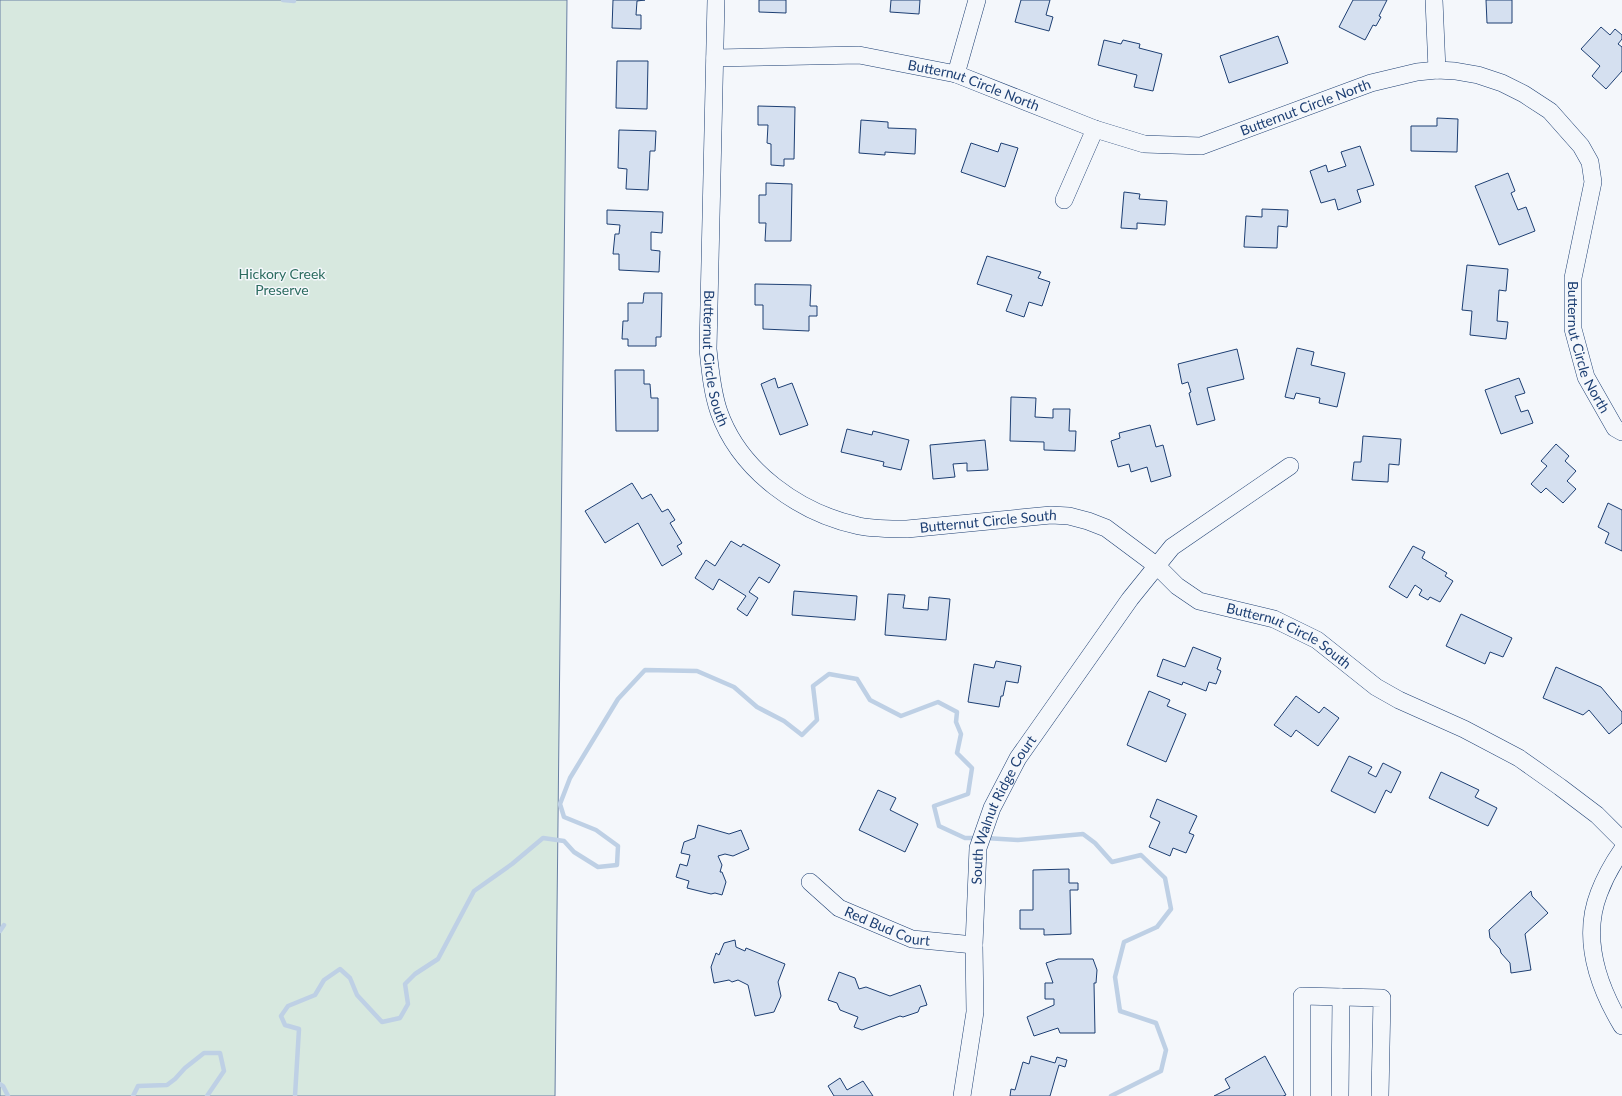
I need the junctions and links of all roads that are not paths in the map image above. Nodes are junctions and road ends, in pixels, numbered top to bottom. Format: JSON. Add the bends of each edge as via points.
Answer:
{"nodes":[{"id":1,"x":716,"y":0,"type":"edge"},
{"id":2,"x":977,"y":0,"type":"edge"},
{"id":3,"x":1434,"y":0,"type":"edge"},
{"id":4,"x":715,"y":58,"type":"junction"},
{"id":5,"x":1437,"y":70,"type":"junction"},
{"id":6,"x":956,"y":74,"type":"junction"},
{"id":7,"x":1095,"y":129,"type":"junction"},
{"id":8,"x":1064,"y":200,"type":"dead end"},
{"id":9,"x":1622,"y":432,"type":"edge"},
{"id":10,"x":1290,"y":466,"type":"dead end"},
{"id":11,"x":1157,"y":566,"type":"junction"},
{"id":12,"x":1622,"y":840,"type":"edge"},
{"id":13,"x":1622,"y":850,"type":"edge"},
{"id":14,"x":810,"y":882,"type":"dead end"},
{"id":15,"x":974,"y":945,"type":"junction"},
{"id":16,"x":1342,"y":997,"type":"junction"},
{"id":17,"x":1622,"y":1026,"type":"edge"},
{"id":18,"x":962,"y":1096,"type":"edge"},
{"id":19,"x":1302,"y":1096,"type":"edge"},
{"id":20,"x":1340,"y":1096,"type":"edge"},
{"id":21,"x":1380,"y":1096,"type":"edge"}],
"edges":[{"from":1,"to":4,"type":"street","name":"Butternut Circle South"},
{"from":2,"to":6,"type":"street"},
{"from":3,"to":5,"type":"street"},
{"from":4,"to":6,"type":"street","name":"Butternut Circle North","via":[[859,55]]},
{"from":4,"to":11,"type":"street","name":"Butternut Circle South","via":[[708,349],[718,411],[727,430],[754,468],[776,488],[806,506],[859,526],[907,529],[1031,516],[1069,516],[1106,528]]},
{"from":5,"to":7,"type":"street","name":"Butternut Circle North","via":[[1403,74],[1371,83],[1201,146],[1144,144]]},
{"from":5,"to":9,"type":"street","name":"Butternut Circle North","via":[[1478,75],[1524,94],[1550,111],[1581,146],[1590,162],[1593,182],[1573,278],[1573,329],[1586,377],[1615,428]]},
{"from":6,"to":7,"type":"street","name":"Butternut Circle North"},
{"from":7,"to":8,"type":"street"},
{"from":10,"to":11,"type":"street","name":"South Walnut Ridge Court","via":[[1172,546]]},
{"from":11,"to":12,"type":"street","name":"Butternut Circle South","via":[[1177,586],[1199,600],[1274,619],[1317,640],[1376,688],[1519,758],[1597,816]]},
{"from":11,"to":15,"type":"street","name":"South Walnut Ridge Court","via":[[1130,599],[1018,758],[992,808],[978,848]]},
{"from":13,"to":17,"type":"street","via":[[1598,894],[1592,923],[1593,955],[1599,980]]},
{"from":14,"to":15,"type":"street","name":"Red Bud Court","via":[[839,908],[912,939]]},
{"from":15,"to":18,"type":"street","name":"South Walnut Ridge Court","via":[[975,1012]]},
{"from":16,"to":19,"type":"street","via":[[1302,996]]},
{"from":16,"to":20,"type":"street"},
{"from":16,"to":21,"type":"street","via":[[1382,998]]}]}
